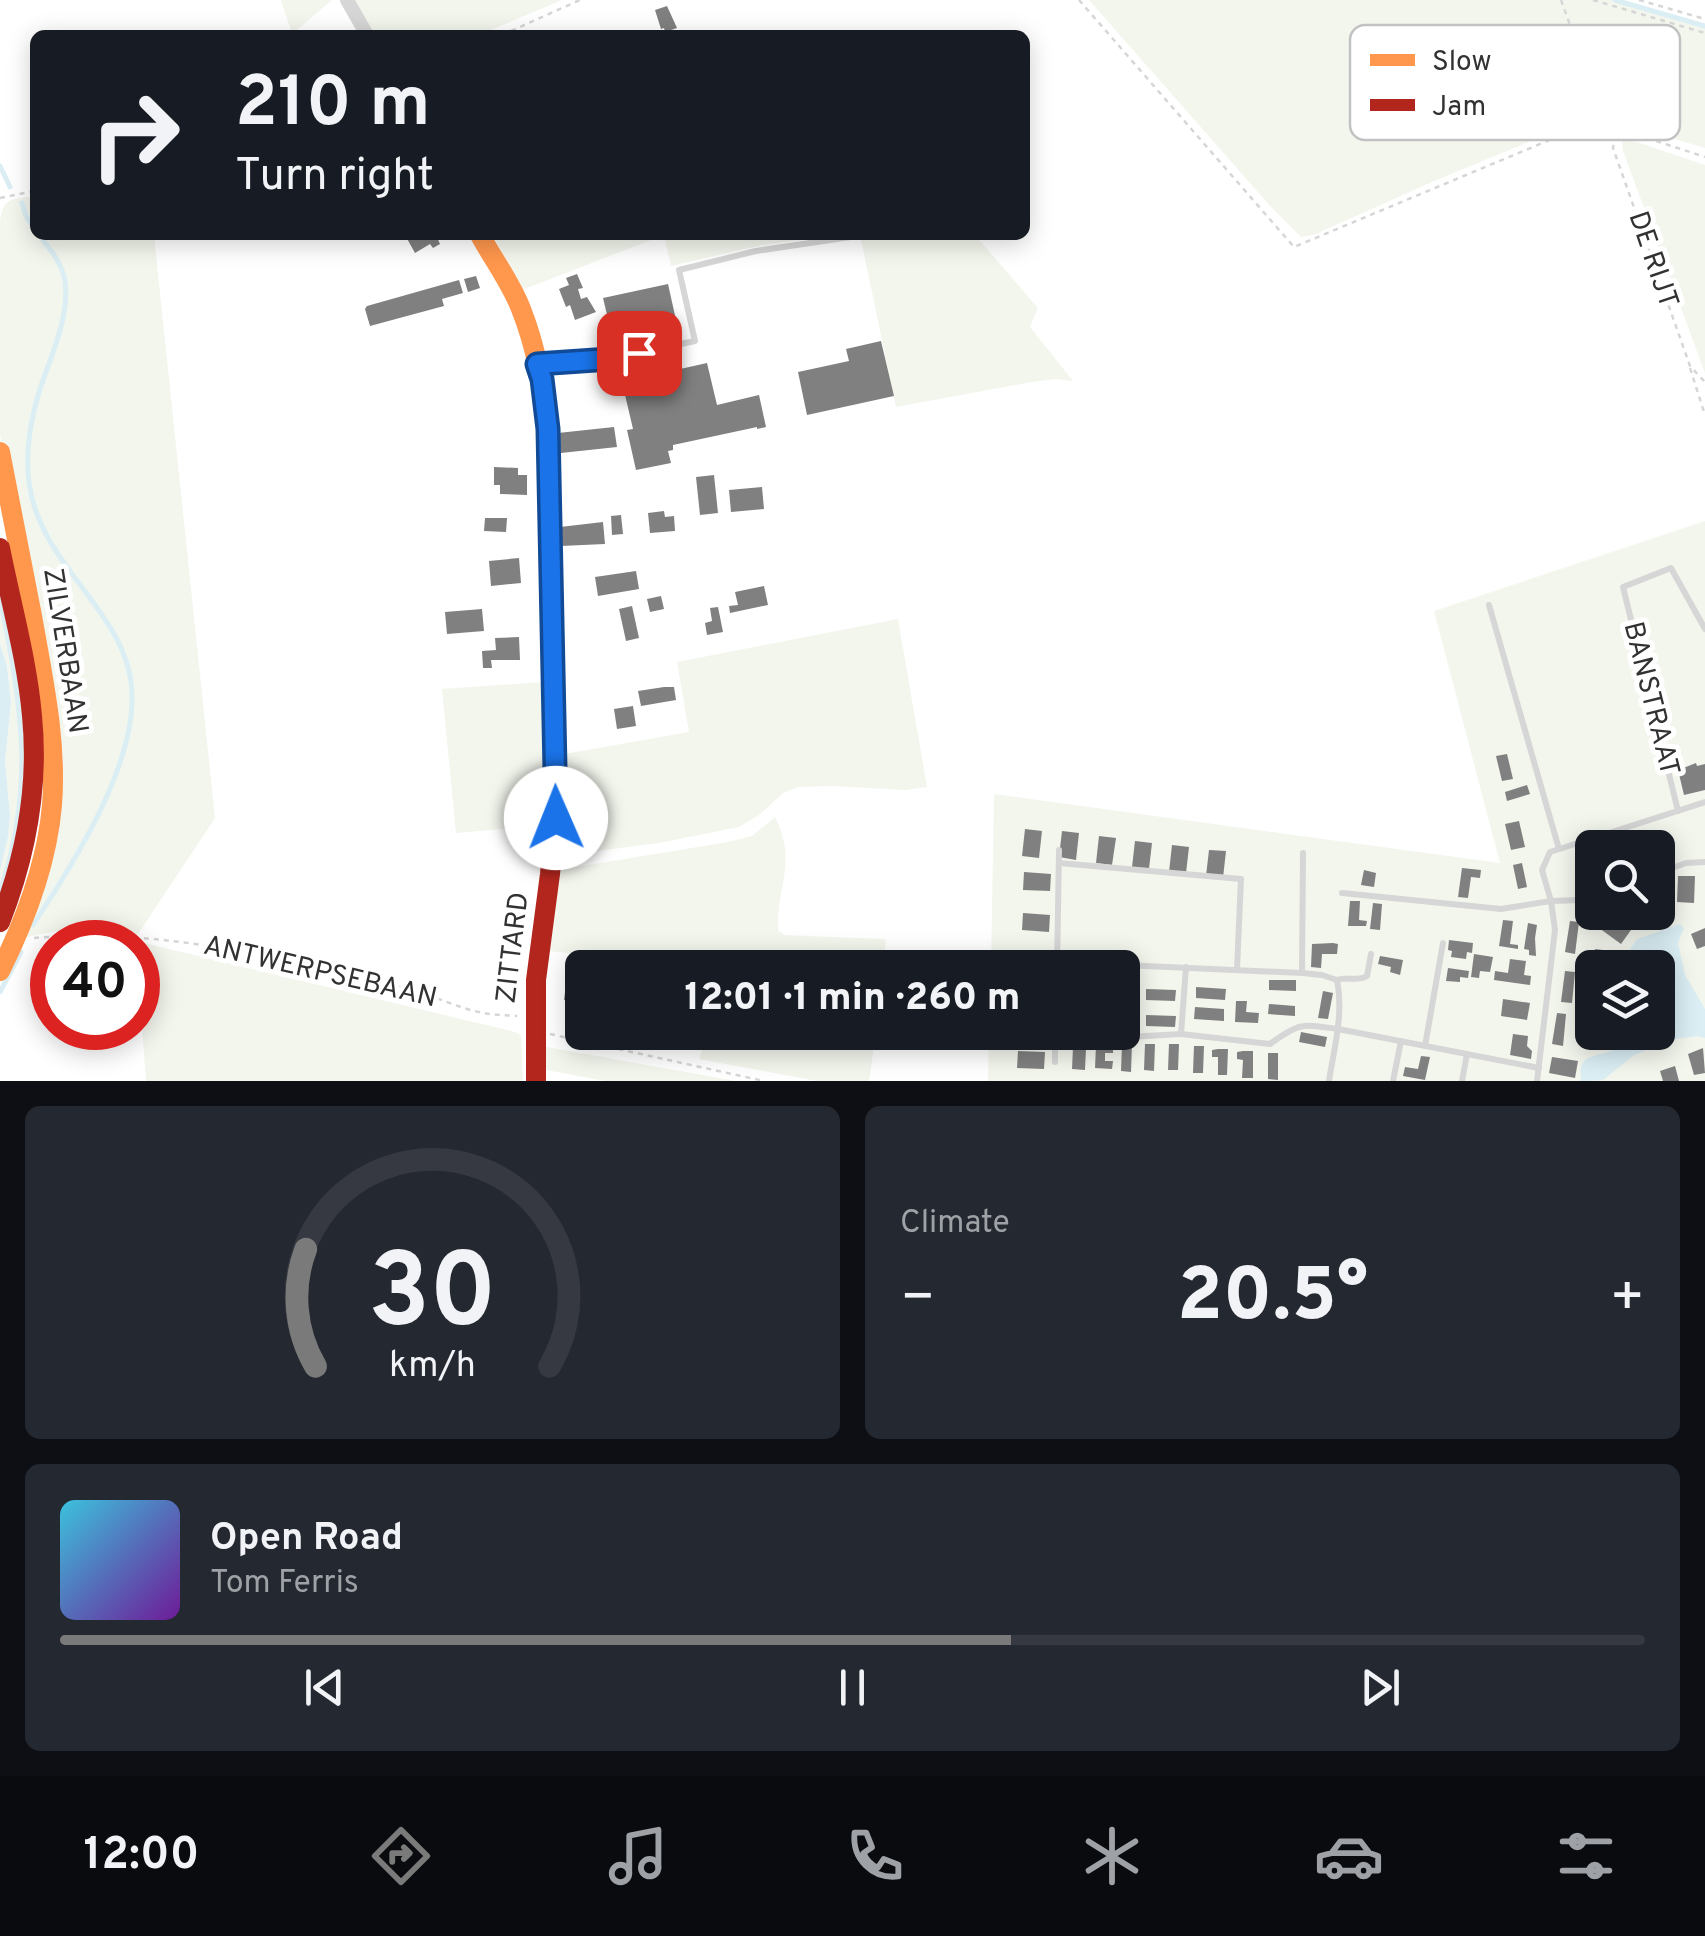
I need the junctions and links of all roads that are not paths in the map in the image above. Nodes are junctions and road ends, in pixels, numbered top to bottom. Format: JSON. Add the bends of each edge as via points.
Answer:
{"nodes":[{"id":1,"x":346,"y":0,"type":"edge"},
{"id":2,"x":364,"y":30,"type":"edge"},
{"id":3,"x":483,"y":240,"type":"edge"},
{"id":4,"x":828,"y":240,"type":"edge"},
{"id":5,"x":537,"y":364,"type":"junction"},
{"id":6,"x":0,"y":452,"type":"edge"},
{"id":7,"x":0,"y":548,"type":"edge"},
{"id":8,"x":1489,"y":605,"type":"dead end"},
{"id":9,"x":1705,"y":628,"type":"edge"},
{"id":10,"x":1705,"y":802,"type":"edge"},
{"id":11,"x":1678,"y":811,"type":"junction"},
{"id":12,"x":1560,"y":849,"type":"junction"},
{"id":13,"x":1059,"y":850,"type":"dead end"},
{"id":14,"x":1303,"y":853,"type":"dead end"},
{"id":15,"x":1059,"y":862,"type":"junction"},
{"id":16,"x":1705,"y":862,"type":"edge"},
{"id":17,"x":1675,"y":867,"type":"edge"},
{"id":18,"x":1342,"y":893,"type":"dead end"},
{"id":19,"x":1575,"y":900,"type":"edge"},
{"id":20,"x":1551,"y":901,"type":"junction"},
{"id":21,"x":0,"y":922,"type":"edge"},
{"id":22,"x":1443,"y":944,"type":"dead end"},
{"id":23,"x":1057,"y":950,"type":"edge"},
{"id":24,"x":1371,"y":954,"type":"dead end"},
{"id":25,"x":1140,"y":966,"type":"edge"},
{"id":26,"x":1186,"y":967,"type":"junction"},
{"id":27,"x":1236,"y":969,"type":"junction"},
{"id":28,"x":0,"y":971,"type":"edge"},
{"id":29,"x":1302,"y":973,"type":"junction"},
{"id":30,"x":1337,"y":980,"type":"junction"},
{"id":31,"x":1338,"y":1029,"type":"junction"},
{"id":32,"x":1182,"y":1034,"type":"junction"},
{"id":33,"x":1140,"y":1036,"type":"edge"},
{"id":34,"x":1401,"y":1041,"type":"junction"},
{"id":35,"x":1425,"y":1046,"type":"junction"},
{"id":36,"x":1055,"y":1050,"type":"edge"},
{"id":37,"x":1468,"y":1054,"type":"junction"},
{"id":38,"x":1055,"y":1062,"type":"dead end"},
{"id":39,"x":1539,"y":1068,"type":"junction"},
{"id":40,"x":536,"y":1081,"type":"edge"},
{"id":41,"x":1329,"y":1081,"type":"edge"},
{"id":42,"x":1393,"y":1081,"type":"edge"},
{"id":43,"x":1462,"y":1081,"type":"edge"},
{"id":44,"x":1537,"y":1081,"type":"edge"}],
"edges":[{"from":1,"to":2,"type":"street"},
{"from":3,"to":5,"type":"main road","name":"ZITTARD","via":[[521,308]]},
{"from":4,"to":5,"type":"lane","via":[[679,270],[696,341],[610,359]]},
{"from":5,"to":40,"type":"main road","name":"ZITTARD","via":[[548,429],[556,818],[537,967]]},
{"from":6,"to":28,"type":"main road","name":"ZILVERBAAN","via":[[51,716],[53,782],[40,870]]},
{"from":7,"to":21,"type":"main road","name":"ZILVERBAAN","via":[[34,746],[25,838]]},
{"from":8,"to":12,"type":"lane"},
{"from":9,"to":11,"type":"lane","name":"BANSTRAAT","via":[[1671,568],[1622,587]]},
{"from":10,"to":11,"type":"lane","name":"BANSTRAAT"},
{"from":11,"to":12,"type":"lane","name":"BANSTRAAT"},
{"from":12,"to":20,"type":"lane","via":[[1550,852],[1542,870]]},
{"from":13,"to":15,"type":"lane"},
{"from":14,"to":29,"type":"lane"},
{"from":15,"to":23,"type":"lane"},
{"from":15,"to":27,"type":"lane","via":[[1241,879]]},
{"from":16,"to":17,"type":"lane"},
{"from":18,"to":20,"type":"lane","via":[[1501,909]]},
{"from":19,"to":20,"type":"lane"},
{"from":20,"to":39,"type":"lane","via":[[1555,930]]},
{"from":22,"to":35,"type":"lane"},
{"from":24,"to":30,"type":"lane","via":[[1361,980]]},
{"from":25,"to":26,"type":"lane"},
{"from":26,"to":27,"type":"lane"},
{"from":26,"to":32,"type":"lane"},
{"from":27,"to":29,"type":"lane"},
{"from":29,"to":30,"type":"lane"},
{"from":30,"to":31,"type":"lane"},
{"from":31,"to":32,"type":"lane","via":[[1305,1024],[1270,1044]]},
{"from":31,"to":34,"type":"lane"},
{"from":31,"to":41,"type":"lane"},
{"from":32,"to":33,"type":"lane"},
{"from":34,"to":35,"type":"lane"},
{"from":34,"to":42,"type":"lane"},
{"from":35,"to":37,"type":"lane"},
{"from":36,"to":38,"type":"lane"},
{"from":37,"to":39,"type":"lane"},
{"from":37,"to":43,"type":"lane"},
{"from":39,"to":44,"type":"lane"}]}
